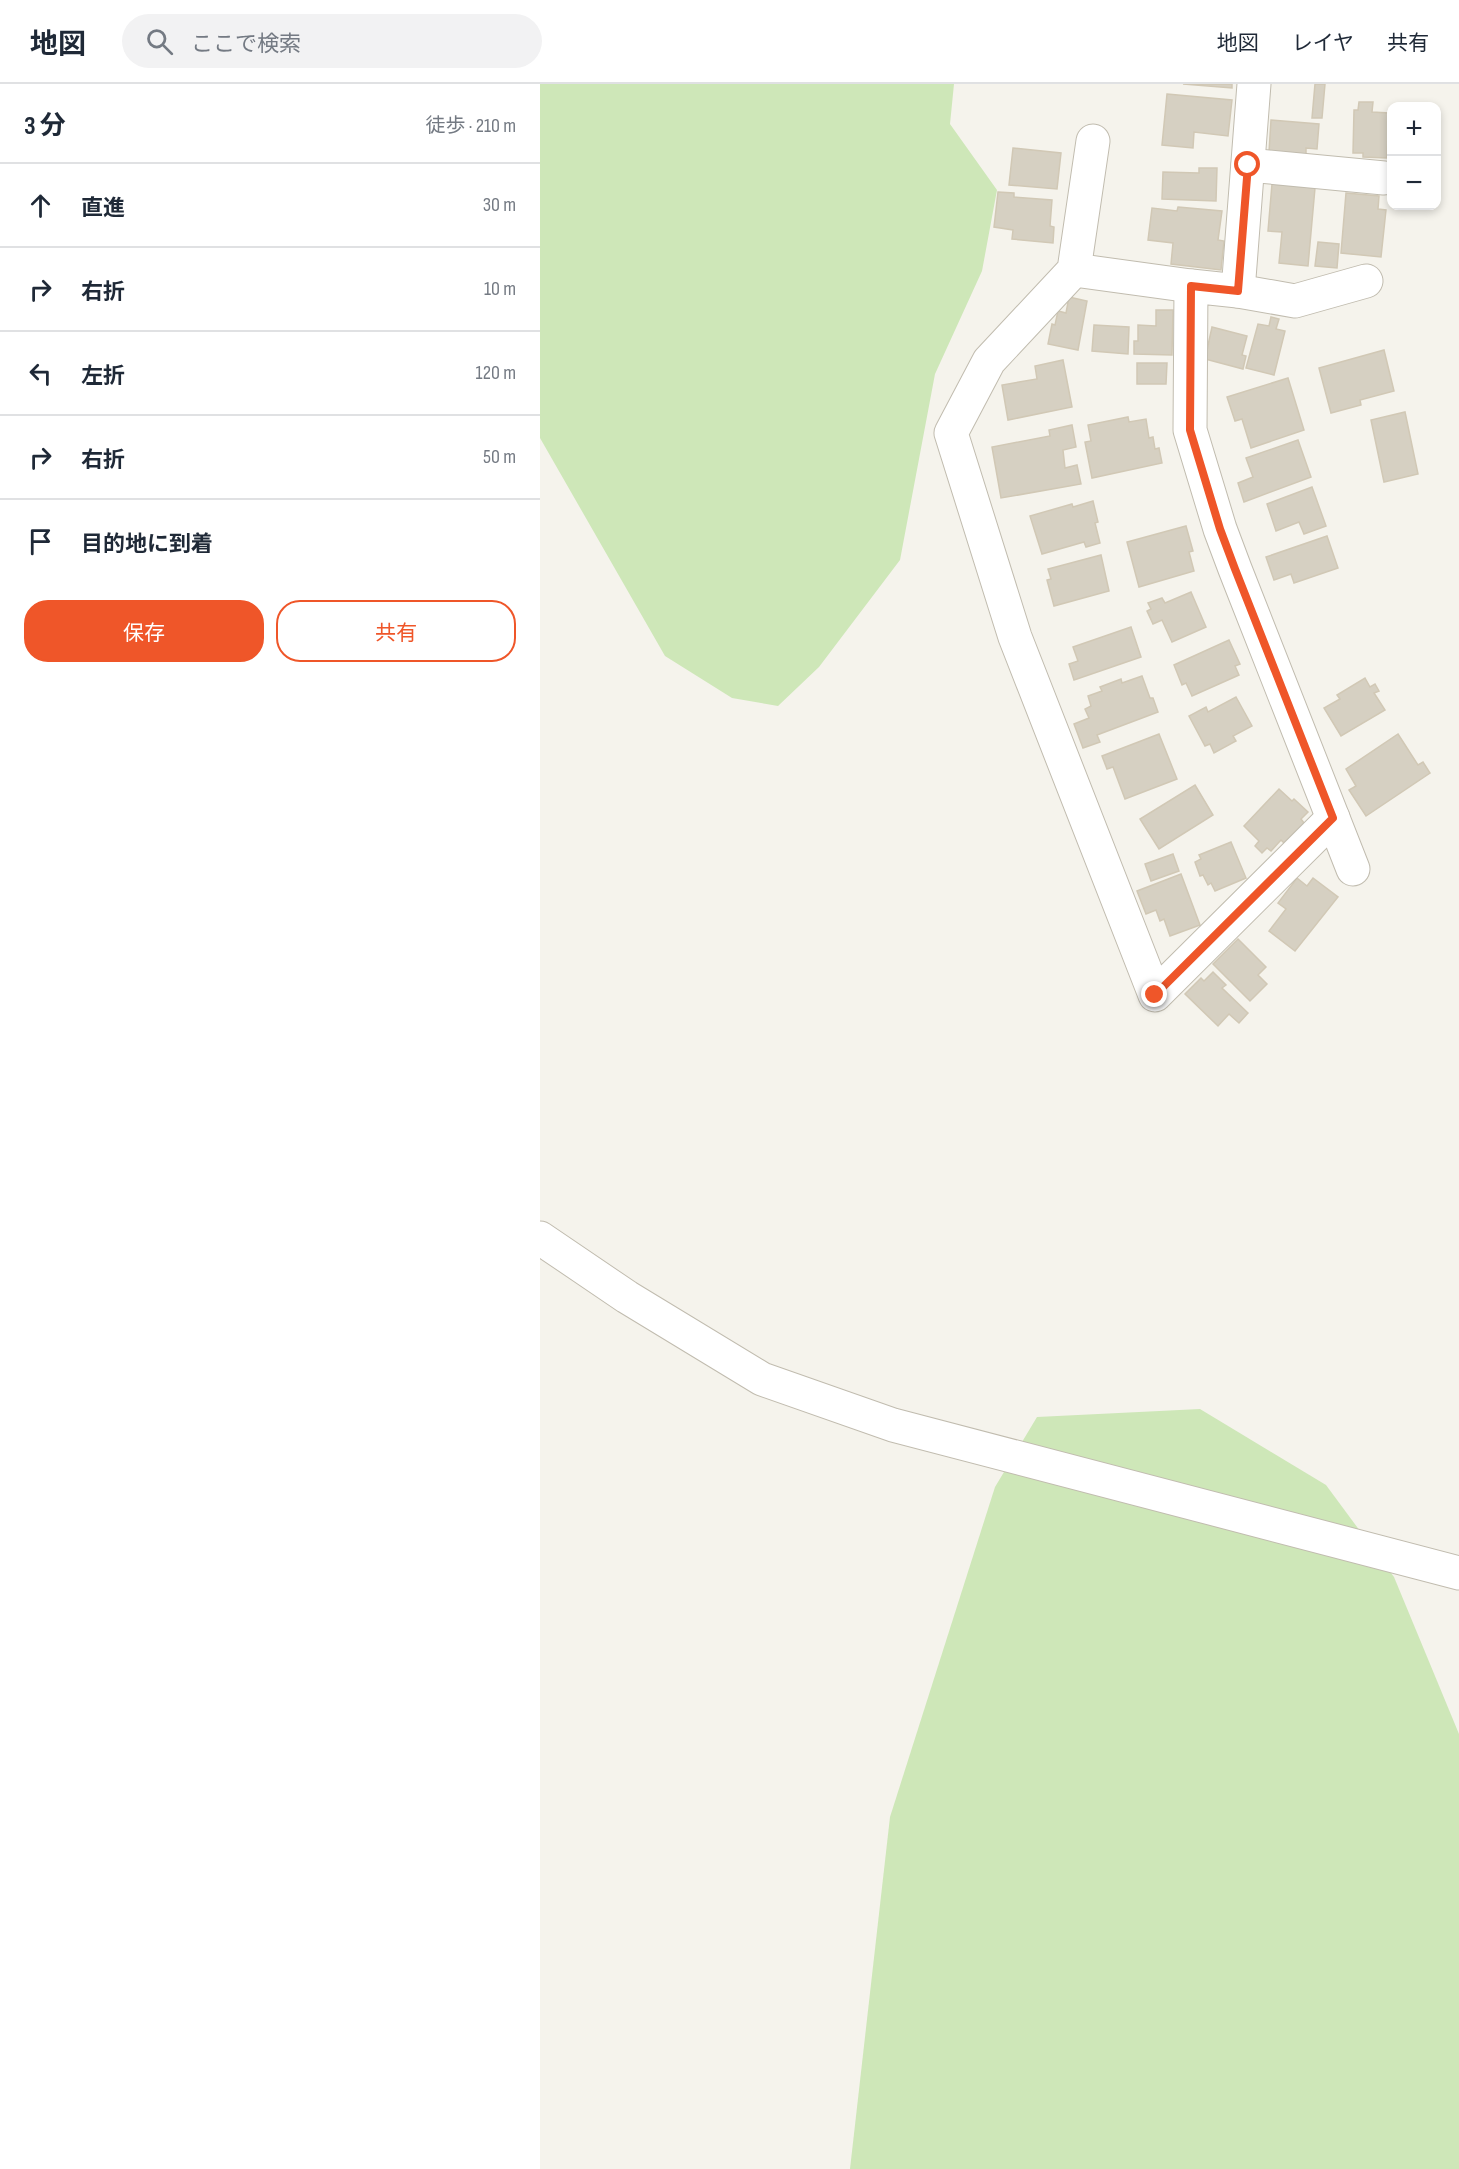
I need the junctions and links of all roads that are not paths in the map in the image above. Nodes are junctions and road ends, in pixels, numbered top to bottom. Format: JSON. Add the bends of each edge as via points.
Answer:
{"nodes":[{"id":1,"x":1254,"y":84,"type":"edge"},
{"id":2,"x":1093,"y":141,"type":"dead end"},
{"id":3,"x":1248,"y":165,"type":"junction"},
{"id":4,"x":1384,"y":178,"type":"dead end"},
{"id":5,"x":1074,"y":270,"type":"junction"},
{"id":6,"x":1366,"y":281,"type":"dead end"},
{"id":7,"x":1191,"y":286,"type":"junction"},
{"id":8,"x":1238,"y":291,"type":"junction"},
{"id":9,"x":1333,"y":818,"type":"junction"},
{"id":10,"x":1353,"y":869,"type":"dead end"},
{"id":11,"x":540,"y":1238,"type":"edge"},
{"id":12,"x":1459,"y":1573,"type":"edge"}],
"edges":[{"from":1,"to":3,"type":"street"},
{"from":2,"to":5,"type":"street"},
{"from":3,"to":4,"type":"street"},
{"from":3,"to":8,"type":"street"},
{"from":5,"to":7,"type":"street"},
{"from":5,"to":9,"type":"street","via":[[989,361],[951,433],[1015,637],[1155,995]]},
{"from":6,"to":8,"type":"street","via":[[1295,301]]},
{"from":7,"to":8,"type":"street"},
{"from":7,"to":9,"type":"street","via":[[1190,430],[1227,549]]},
{"from":9,"to":10,"type":"street"},
{"from":11,"to":12,"type":"street","via":[[627,1297],[762,1378],[893,1425]]}]}
